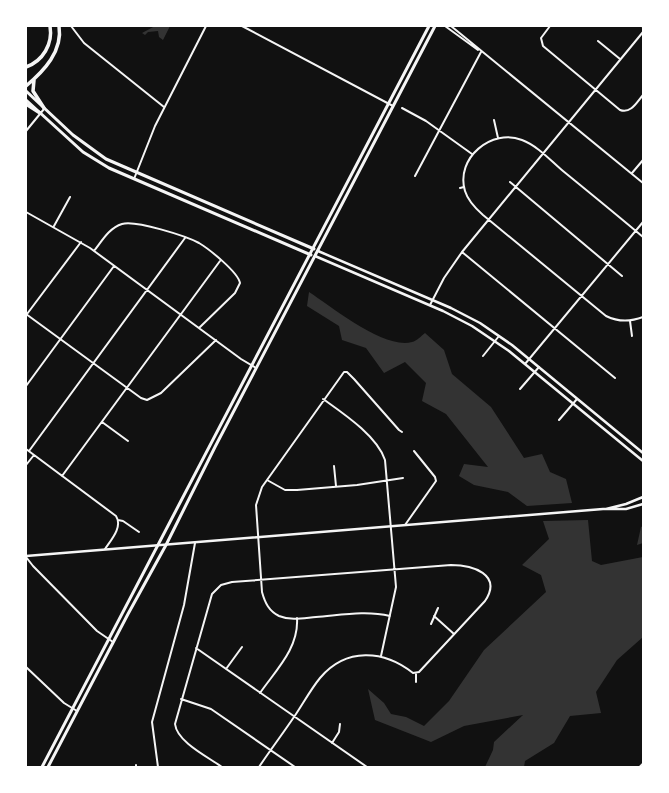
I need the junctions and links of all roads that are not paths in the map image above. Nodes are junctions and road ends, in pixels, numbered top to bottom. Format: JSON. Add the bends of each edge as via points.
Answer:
{"nodes":[{"id":1,"x":50,"y":26,"type":"edge"},
{"id":2,"x":59,"y":26,"type":"edge"},
{"id":3,"x":71,"y":26,"type":"edge"},
{"id":4,"x":206,"y":26,"type":"edge"},
{"id":5,"x":242,"y":26,"type":"edge"},
{"id":6,"x":429,"y":26,"type":"edge"},
{"id":7,"x":435,"y":26,"type":"edge"},
{"id":8,"x":444,"y":26,"type":"edge"},
{"id":9,"x":451,"y":26,"type":"edge"},
{"id":10,"x":550,"y":26,"type":"edge"},
{"id":11,"x":643,"y":32,"type":"edge"},
{"id":12,"x":598,"y":40,"type":"dead end"},
{"id":13,"x":481,"y":52,"type":"junction"},
{"id":14,"x":620,"y":59,"type":"junction"},
{"id":15,"x":26,"y":67,"type":"edge"},
{"id":16,"x":35,"y":78,"type":"junction"},
{"id":17,"x":26,"y":86,"type":"edge"},
{"id":18,"x":595,"y":90,"type":"junction"},
{"id":19,"x":26,"y":91,"type":"edge"},
{"id":20,"x":643,"y":94,"type":"edge"},
{"id":21,"x":26,"y":100,"type":"edge"},
{"id":22,"x":389,"y":103,"type":"junction"},
{"id":23,"x":26,"y":104,"type":"edge"},
{"id":24,"x":394,"y":106,"type":"junction"},
{"id":25,"x":164,"y":107,"type":"junction"},
{"id":26,"x":44,"y":108,"type":"junction"},
{"id":27,"x":402,"y":108,"type":"dead end"},
{"id":28,"x":40,"y":113,"type":"junction"},
{"id":29,"x":494,"y":120,"type":"dead end"},
{"id":30,"x":569,"y":122,"type":"junction"},
{"id":31,"x":439,"y":130,"type":"junction"},
{"id":32,"x":26,"y":131,"type":"edge"},
{"id":33,"x":498,"y":138,"type":"junction"},
{"id":34,"x":472,"y":154,"type":"junction"},
{"id":35,"x":542,"y":154,"type":"junction"},
{"id":36,"x":643,"y":160,"type":"edge"},
{"id":37,"x":136,"y":173,"type":"junction"},
{"id":38,"x":632,"y":174,"type":"junction"},
{"id":39,"x":415,"y":176,"type":"dead end"},
{"id":40,"x":134,"y":179,"type":"junction"},
{"id":41,"x":510,"y":182,"type":"dead end"},
{"id":42,"x":643,"y":183,"type":"edge"},
{"id":43,"x":464,"y":187,"type":"junction"},
{"id":44,"x":515,"y":187,"type":"junction"},
{"id":45,"x":460,"y":188,"type":"dead end"},
{"id":46,"x":70,"y":197,"type":"dead end"},
{"id":47,"x":26,"y":212,"type":"edge"},
{"id":48,"x":488,"y":220,"type":"junction"},
{"id":49,"x":643,"y":222,"type":"edge"},
{"id":50,"x":54,"y":226,"type":"junction"},
{"id":51,"x":635,"y":230,"type":"junction"},
{"id":52,"x":643,"y":237,"type":"edge"},
{"id":53,"x":185,"y":238,"type":"junction"},
{"id":54,"x":81,"y":242,"type":"junction"},
{"id":55,"x":313,"y":248,"type":"junction"},
{"id":56,"x":94,"y":251,"type":"junction"},
{"id":57,"x":318,"y":251,"type":"junction"},
{"id":58,"x":462,"y":252,"type":"junction"},
{"id":59,"x":310,"y":254,"type":"junction"},
{"id":60,"x":315,"y":256,"type":"junction"},
{"id":61,"x":220,"y":261,"type":"junction"},
{"id":62,"x":608,"y":264,"type":"junction"},
{"id":63,"x":114,"y":266,"type":"junction"},
{"id":64,"x":622,"y":276,"type":"dead end"},
{"id":65,"x":147,"y":290,"type":"junction"},
{"id":66,"x":581,"y":296,"type":"junction"},
{"id":67,"x":432,"y":300,"type":"junction"},
{"id":68,"x":430,"y":305,"type":"junction"},
{"id":69,"x":181,"y":314,"type":"junction"},
{"id":70,"x":26,"y":315,"type":"edge"},
{"id":71,"x":643,"y":317,"type":"edge"},
{"id":72,"x":630,"y":321,"type":"junction"},
{"id":73,"x":199,"y":328,"type":"junction"},
{"id":74,"x":555,"y":328,"type":"junction"},
{"id":75,"x":500,"y":336,"type":"junction"},
{"id":76,"x":632,"y":336,"type":"dead end"},
{"id":77,"x":61,"y":339,"type":"junction"},
{"id":78,"x":216,"y":340,"type":"junction"},
{"id":79,"x":496,"y":341,"type":"junction"},
{"id":80,"x":483,"y":356,"type":"dead end"},
{"id":81,"x":529,"y":360,"type":"junction"},
{"id":82,"x":94,"y":363,"type":"junction"},
{"id":83,"x":526,"y":364,"type":"junction"},
{"id":84,"x":251,"y":366,"type":"junction"},
{"id":85,"x":539,"y":367,"type":"junction"},
{"id":86,"x":256,"y":368,"type":"junction"},
{"id":87,"x":535,"y":372,"type":"junction"},
{"id":88,"x":615,"y":378,"type":"dead end"},
{"id":89,"x":26,"y":386,"type":"edge"},
{"id":90,"x":127,"y":387,"type":"junction"},
{"id":91,"x":520,"y":389,"type":"dead end"},
{"id":92,"x":577,"y":399,"type":"junction"},
{"id":93,"x":323,"y":400,"type":"junction"},
{"id":94,"x":573,"y":403,"type":"junction"},
{"id":95,"x":559,"y":420,"type":"dead end"},
{"id":96,"x":102,"y":422,"type":"junction"},
{"id":97,"x":402,"y":432,"type":"dead end"},
{"id":98,"x":128,"y":441,"type":"dead end"},
{"id":99,"x":26,"y":449,"type":"edge"},
{"id":100,"x":29,"y":451,"type":"junction"},
{"id":101,"x":414,"y":451,"type":"dead end"},
{"id":102,"x":643,"y":453,"type":"edge"},
{"id":103,"x":34,"y":455,"type":"junction"},
{"id":104,"x":643,"y":461,"type":"edge"},
{"id":105,"x":26,"y":465,"type":"edge"},
{"id":106,"x":334,"y":466,"type":"dead end"},
{"id":107,"x":62,"y":476,"type":"junction"},
{"id":108,"x":403,"y":478,"type":"dead end"},
{"id":109,"x":267,"y":480,"type":"junction"},
{"id":110,"x":388,"y":481,"type":"junction"},
{"id":111,"x":336,"y":486,"type":"junction"},
{"id":112,"x":643,"y":496,"type":"edge"},
{"id":113,"x":643,"y":504,"type":"edge"},
{"id":114,"x":603,"y":509,"type":"junction"},
{"id":115,"x":118,"y":520,"type":"junction"},
{"id":116,"x":405,"y":525,"type":"junction"},
{"id":117,"x":392,"y":526,"type":"junction"},
{"id":118,"x":139,"y":532,"type":"dead end"},
{"id":119,"x":258,"y":537,"type":"junction"},
{"id":120,"x":195,"y":543,"type":"junction"},
{"id":121,"x":166,"y":545,"type":"junction"},
{"id":122,"x":157,"y":546,"type":"junction"},
{"id":123,"x":104,"y":550,"type":"junction"},
{"id":124,"x":26,"y":557,"type":"edge"},
{"id":125,"x":395,"y":569,"type":"junction"},
{"id":126,"x":261,"y":580,"type":"junction"},
{"id":127,"x":438,"y":608,"type":"dead end"},
{"id":128,"x":390,"y":616,"type":"junction"},
{"id":129,"x":434,"y":616,"type":"junction"},
{"id":130,"x":297,"y":618,"type":"junction"},
{"id":131,"x":431,"y":624,"type":"dead end"},
{"id":132,"x":454,"y":634,"type":"junction"},
{"id":133,"x":108,"y":639,"type":"junction"},
{"id":134,"x":113,"y":642,"type":"junction"},
{"id":135,"x":242,"y":647,"type":"dead end"},
{"id":136,"x":196,"y":648,"type":"junction"},
{"id":137,"x":381,"y":656,"type":"junction"},
{"id":138,"x":26,"y":667,"type":"edge"},
{"id":139,"x":226,"y":669,"type":"junction"},
{"id":140,"x":416,"y":673,"type":"junction"},
{"id":141,"x":416,"y":682,"type":"dead end"},
{"id":142,"x":260,"y":693,"type":"junction"},
{"id":143,"x":181,"y":699,"type":"junction"},
{"id":144,"x":72,"y":709,"type":"junction"},
{"id":145,"x":77,"y":711,"type":"junction"},
{"id":146,"x":294,"y":716,"type":"junction"},
{"id":147,"x":340,"y":724,"type":"dead end"},
{"id":148,"x":332,"y":743,"type":"junction"},
{"id":149,"x":271,"y":750,"type":"junction"},
{"id":150,"x":643,"y":764,"type":"edge"},
{"id":151,"x":42,"y":767,"type":"edge"},
{"id":152,"x":48,"y":767,"type":"edge"},
{"id":153,"x":158,"y":767,"type":"edge"},
{"id":154,"x":222,"y":767,"type":"edge"},
{"id":155,"x":259,"y":767,"type":"edge"},
{"id":156,"x":295,"y":767,"type":"edge"},
{"id":157,"x":367,"y":767,"type":"edge"},
{"id":158,"x":640,"y":767,"type":"edge"}],
"edges":[{"from":1,"to":15,"type":"highway","via":[[50,37],[45,53],[38,61]]},
{"from":2,"to":16,"type":"highway","via":[[59,43],[54,55]]},
{"from":3,"to":25,"type":"street","via":[[84,43]]},
{"from":4,"to":25,"type":"street"},
{"from":5,"to":22,"type":"street"},
{"from":6,"to":22,"type":"main road"},
{"from":7,"to":24,"type":"main road"},
{"from":8,"to":13,"type":"street"},
{"from":9,"to":13,"type":"street"},
{"from":10,"to":18,"type":"street","via":[[541,38],[543,46]]},
{"from":11,"to":14,"type":"street"},
{"from":12,"to":14,"type":"street"},
{"from":13,"to":30,"type":"street"},
{"from":13,"to":31,"type":"street"},
{"from":14,"to":18,"type":"street"},
{"from":16,"to":17,"type":"highway"},
{"from":16,"to":26,"type":"highway","via":[[32,91]]},
{"from":18,"to":20,"type":"street","via":[[620,110],[626,111],[631,109]]},
{"from":18,"to":30,"type":"street"},
{"from":19,"to":26,"type":"main road"},
{"from":21,"to":28,"type":"main road"},
{"from":22,"to":24,"type":"street"},
{"from":22,"to":55,"type":"main road"},
{"from":23,"to":28,"type":"highway"},
{"from":24,"to":57,"type":"main road"},
{"from":25,"to":37,"type":"street"},
{"from":26,"to":28,"type":"street"},
{"from":26,"to":37,"type":"main road","via":[[96,153]]},
{"from":27,"to":31,"type":"street"},
{"from":28,"to":32,"type":"street"},
{"from":28,"to":40,"type":"main road","via":[[93,158]]},
{"from":29,"to":33,"type":"street"},
{"from":30,"to":35,"type":"street"},
{"from":30,"to":38,"type":"street"},
{"from":31,"to":34,"type":"street"},
{"from":31,"to":39,"type":"street"},
{"from":33,"to":34,"type":"street"},
{"from":33,"to":35,"type":"street","via":[[522,140]]},
{"from":34,"to":43,"type":"street","via":[[465,169]]},
{"from":35,"to":44,"type":"street"},
{"from":35,"to":51,"type":"street"},
{"from":36,"to":38,"type":"street"},
{"from":37,"to":40,"type":"street"},
{"from":37,"to":55,"type":"main road"},
{"from":38,"to":42,"type":"street"},
{"from":40,"to":59,"type":"main road"},
{"from":41,"to":44,"type":"street"},
{"from":43,"to":45,"type":"street"},
{"from":43,"to":48,"type":"street","via":[[473,205]]},
{"from":44,"to":48,"type":"street"},
{"from":44,"to":62,"type":"street"},
{"from":46,"to":50,"type":"street"},
{"from":47,"to":50,"type":"street"},
{"from":48,"to":58,"type":"street"},
{"from":48,"to":66,"type":"street"},
{"from":49,"to":51,"type":"street"},
{"from":50,"to":54,"type":"street"},
{"from":51,"to":52,"type":"street"},
{"from":51,"to":62,"type":"street"},
{"from":53,"to":56,"type":"street","via":[[129,223],[111,231]]},
{"from":53,"to":61,"type":"street","via":[[206,248]]},
{"from":53,"to":65,"type":"street"},
{"from":54,"to":56,"type":"street"},
{"from":54,"to":70,"type":"street"},
{"from":55,"to":57,"type":"main road"},
{"from":55,"to":59,"type":"main road"},
{"from":56,"to":63,"type":"street"},
{"from":57,"to":60,"type":"main road"},
{"from":57,"to":67,"type":"main road"},
{"from":58,"to":67,"type":"street"},
{"from":58,"to":74,"type":"street"},
{"from":59,"to":60,"type":"main road"},
{"from":59,"to":84,"type":"main road"},
{"from":60,"to":68,"type":"main road"},
{"from":60,"to":86,"type":"main road"},
{"from":61,"to":69,"type":"street"},
{"from":61,"to":73,"type":"street","via":[[237,275],[240,287]]},
{"from":62,"to":64,"type":"street"},
{"from":62,"to":66,"type":"street"},
{"from":63,"to":65,"type":"street"},
{"from":63,"to":77,"type":"street"},
{"from":65,"to":69,"type":"street"},
{"from":65,"to":82,"type":"street"},
{"from":66,"to":72,"type":"street","via":[[606,316]]},
{"from":66,"to":74,"type":"street"},
{"from":67,"to":68,"type":"street"},
{"from":67,"to":75,"type":"main road","via":[[463,314]]},
{"from":68,"to":79,"type":"main road","via":[[460,319]]},
{"from":69,"to":73,"type":"street"},
{"from":69,"to":90,"type":"street"},
{"from":70,"to":77,"type":"street"},
{"from":71,"to":72,"type":"street"},
{"from":72,"to":76,"type":"street"},
{"from":73,"to":78,"type":"street"},
{"from":74,"to":81,"type":"street"},
{"from":74,"to":88,"type":"street"},
{"from":75,"to":79,"type":"street"},
{"from":75,"to":81,"type":"main road"},
{"from":77,"to":82,"type":"street"},
{"from":77,"to":89,"type":"street"},
{"from":78,"to":84,"type":"street"},
{"from":78,"to":90,"type":"street","via":[[158,395],[147,400]]},
{"from":79,"to":80,"type":"street"},
{"from":79,"to":83,"type":"main road"},
{"from":81,"to":83,"type":"street"},
{"from":81,"to":85,"type":"main road"},
{"from":82,"to":90,"type":"street"},
{"from":82,"to":100,"type":"street"},
{"from":83,"to":87,"type":"main road"},
{"from":84,"to":86,"type":"street"},
{"from":84,"to":122,"type":"main road"},
{"from":85,"to":87,"type":"street"},
{"from":85,"to":92,"type":"main road"},
{"from":86,"to":121,"type":"main road"},
{"from":87,"to":91,"type":"street"},
{"from":87,"to":94,"type":"main road"},
{"from":90,"to":96,"type":"street"},
{"from":92,"to":94,"type":"street"},
{"from":92,"to":102,"type":"main road"},
{"from":93,"to":97,"type":"street","via":[[344,372],[347,372]]},
{"from":93,"to":109,"type":"street"},
{"from":93,"to":110,"type":"street","via":[[350,418],[381,452],[386,460]]},
{"from":94,"to":95,"type":"street"},
{"from":94,"to":104,"type":"main road"},
{"from":96,"to":98,"type":"street"},
{"from":96,"to":107,"type":"street"},
{"from":99,"to":100,"type":"street"},
{"from":100,"to":103,"type":"street"},
{"from":101,"to":116,"type":"street","via":[[436,481]]},
{"from":103,"to":105,"type":"street"},
{"from":103,"to":107,"type":"street"},
{"from":106,"to":111,"type":"street"},
{"from":107,"to":115,"type":"street"},
{"from":108,"to":110,"type":"street"},
{"from":109,"to":111,"type":"street","via":[[287,490]]},
{"from":109,"to":119,"type":"street","via":[[256,499]]},
{"from":110,"to":111,"type":"street"},
{"from":110,"to":117,"type":"street"},
{"from":112,"to":114,"type":"main road"},
{"from":113,"to":114,"type":"main road","via":[[618,510]]},
{"from":114,"to":116,"type":"main road"},
{"from":115,"to":118,"type":"street"},
{"from":115,"to":123,"type":"street","via":[[117,528]]},
{"from":116,"to":117,"type":"main road"},
{"from":117,"to":119,"type":"main road"},
{"from":117,"to":125,"type":"street"},
{"from":119,"to":120,"type":"main road"},
{"from":119,"to":126,"type":"street"},
{"from":120,"to":121,"type":"main road"},
{"from":120,"to":153,"type":"street","via":[[184,605],[152,722]]},
{"from":121,"to":122,"type":"main road"},
{"from":121,"to":134,"type":"main road"},
{"from":122,"to":123,"type":"main road"},
{"from":122,"to":133,"type":"main road"},
{"from":123,"to":124,"type":"main road"},
{"from":124,"to":133,"type":"street","via":[[32,566]]},
{"from":125,"to":126,"type":"street"},
{"from":125,"to":128,"type":"street","via":[[396,587]]},
{"from":125,"to":132,"type":"street","via":[[468,565],[481,571],[489,581],[490,591],[485,601]]},
{"from":126,"to":130,"type":"street","via":[[263,597],[268,608],[283,618]]},
{"from":126,"to":136,"type":"street","via":[[221,585],[212,594]]},
{"from":127,"to":129,"type":"street"},
{"from":128,"to":130,"type":"street","via":[[371,613]]},
{"from":128,"to":137,"type":"street"},
{"from":129,"to":131,"type":"street"},
{"from":129,"to":132,"type":"street"},
{"from":130,"to":142,"type":"street","via":[[298,630],[292,647]]},
{"from":132,"to":140,"type":"street"},
{"from":133,"to":134,"type":"street"},
{"from":133,"to":144,"type":"main road"},
{"from":134,"to":145,"type":"main road"},
{"from":135,"to":139,"type":"street"},
{"from":136,"to":139,"type":"street"},
{"from":136,"to":143,"type":"street"},
{"from":137,"to":140,"type":"street","via":[[400,663]]},
{"from":137,"to":146,"type":"street","via":[[357,656],[333,667],[321,678]]},
{"from":138,"to":144,"type":"street"},
{"from":139,"to":142,"type":"street"},
{"from":140,"to":141,"type":"street"},
{"from":142,"to":146,"type":"street"},
{"from":143,"to":149,"type":"street","via":[[211,709]]},
{"from":143,"to":154,"type":"street","via":[[175,721],[178,735]]},
{"from":144,"to":145,"type":"street"},
{"from":144,"to":151,"type":"main road"},
{"from":145,"to":152,"type":"main road"},
{"from":146,"to":148,"type":"street"},
{"from":146,"to":149,"type":"street"},
{"from":147,"to":148,"type":"street","via":[[339,732]]},
{"from":148,"to":157,"type":"street"},
{"from":149,"to":155,"type":"street"},
{"from":149,"to":156,"type":"street"},
{"from":150,"to":158,"type":"main road"}]}
